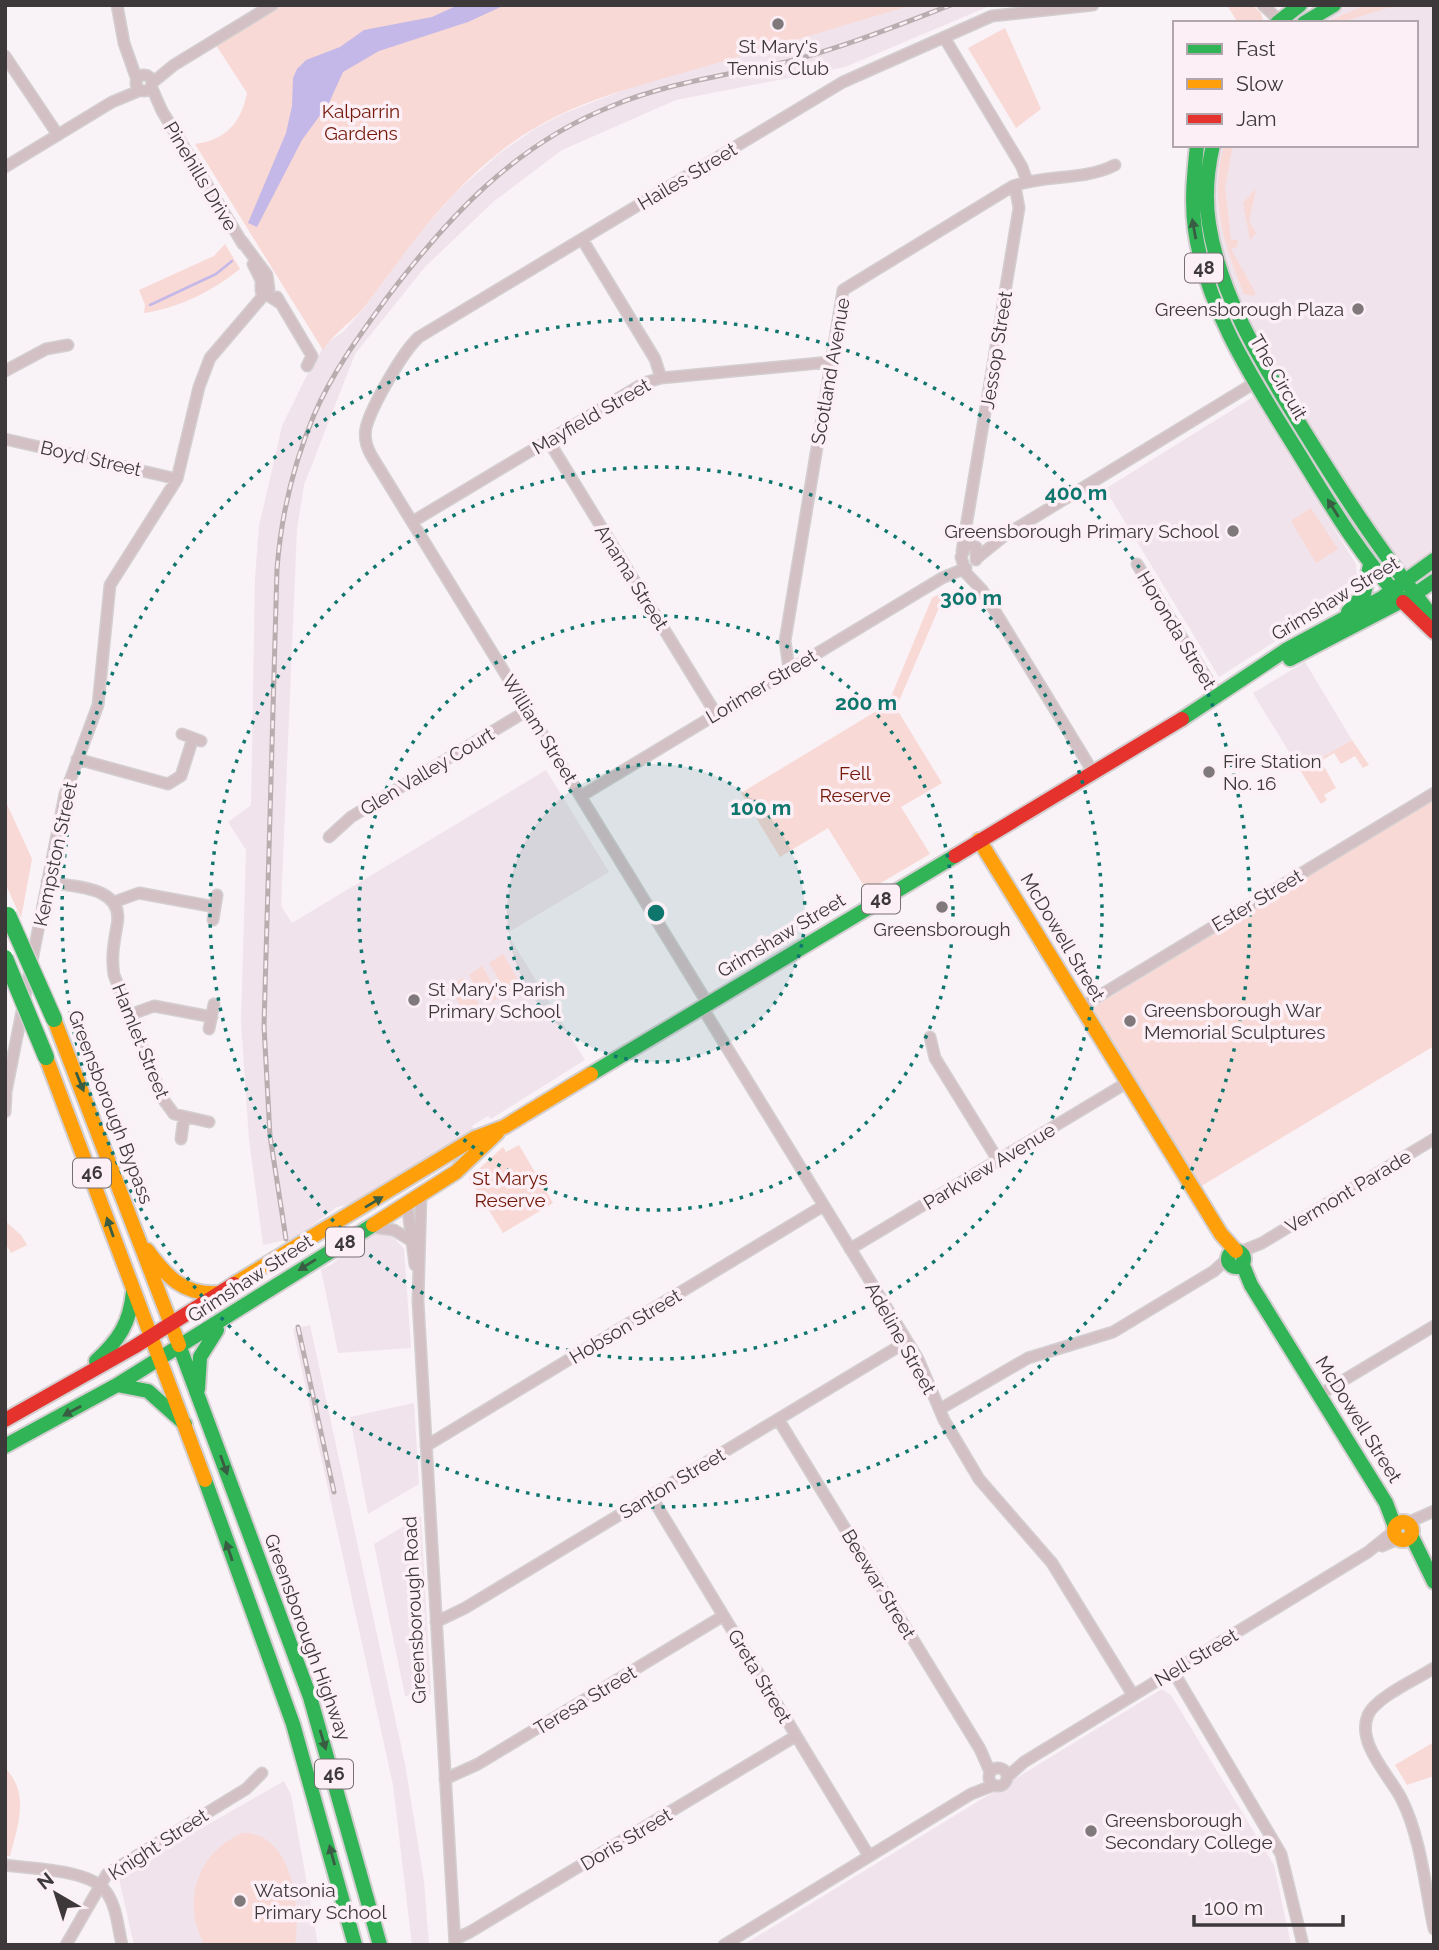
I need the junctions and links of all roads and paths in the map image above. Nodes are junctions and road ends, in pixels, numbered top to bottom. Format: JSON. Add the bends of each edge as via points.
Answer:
{"nodes":[{"id":1,"x":117,"y":5,"type":"edge"},
{"id":2,"x":272,"y":5,"type":"edge"},
{"id":3,"x":1093,"y":5,"type":"edge"},
{"id":4,"x":1263,"y":5,"type":"edge"},
{"id":5,"x":1300,"y":5,"type":"edge"},
{"id":6,"x":1334,"y":5,"type":"edge"},
{"id":7,"x":1278,"y":21,"type":"edge"},
{"id":8,"x":1280,"y":21,"type":"edge"},
{"id":9,"x":1307,"y":21,"type":"edge"},
{"id":10,"x":944,"y":37,"type":"junction"},
{"id":11,"x":5,"y":57,"type":"edge"},
{"id":12,"x":144,"y":83,"type":"junction"},
{"id":13,"x":58,"y":135,"type":"junction"},
{"id":14,"x":1197,"y":147,"type":"edge"},
{"id":15,"x":1213,"y":147,"type":"edge"},
{"id":16,"x":1115,"y":165,"type":"dead end"},
{"id":17,"x":5,"y":167,"type":"edge"},
{"id":18,"x":1027,"y":181,"type":"junction"},
{"id":19,"x":1015,"y":186,"type":"junction"},
{"id":20,"x":582,"y":239,"type":"junction"},
{"id":21,"x":264,"y":293,"type":"junction"},
{"id":22,"x":68,"y":345,"type":"dead end"},
{"id":23,"x":830,"y":362,"type":"junction"},
{"id":24,"x":307,"y":366,"type":"dead end"},
{"id":25,"x":5,"y":370,"type":"edge"},
{"id":26,"x":1269,"y":373,"type":"junction"},
{"id":27,"x":661,"y":378,"type":"junction"},
{"id":28,"x":1255,"y":382,"type":"junction"},
{"id":29,"x":5,"y":439,"type":"edge"},
{"id":30,"x":548,"y":440,"type":"junction"},
{"id":31,"x":371,"y":455,"type":"joint"},
{"id":32,"x":177,"y":479,"type":"junction"},
{"id":33,"x":412,"y":522,"type":"junction"},
{"id":34,"x":969,"y":558,"type":"junction"},
{"id":35,"x":1434,"y":560,"type":"edge"},
{"id":36,"x":1137,"y":564,"type":"dead end"},
{"id":37,"x":1370,"y":565,"type":"junction"},
{"id":38,"x":1434,"y":581,"type":"edge"},
{"id":39,"x":1404,"y":592,"type":"junction"},
{"id":40,"x":1434,"y":619,"type":"edge"},
{"id":41,"x":1338,"y":621,"type":"junction"},
{"id":42,"x":1434,"y":632,"type":"edge"},
{"id":43,"x":789,"y":670,"type":"junction"},
{"id":44,"x":1258,"y":671,"type":"junction"},
{"id":45,"x":1217,"y":696,"type":"junction"},
{"id":46,"x":528,"y":710,"type":"junction"},
{"id":47,"x":716,"y":713,"type":"junction"},
{"id":48,"x":181,"y":734,"type":"dead end"},
{"id":49,"x":77,"y":758,"type":"junction"},
{"id":50,"x":1093,"y":772,"type":"junction"},
{"id":51,"x":1434,"y":793,"type":"edge"},
{"id":52,"x":581,"y":796,"type":"junction"},
{"id":53,"x":329,"y":837,"type":"dead end"},
{"id":54,"x":979,"y":840,"type":"junction"},
{"id":55,"x":47,"y":883,"type":"junction"},
{"id":56,"x":217,"y":895,"type":"dead end"},
{"id":57,"x":114,"y":902,"type":"junction"},
{"id":58,"x":215,"y":907,"type":"junction"},
{"id":59,"x":7,"y":912,"type":"edge"},
{"id":60,"x":213,"y":920,"type":"dead end"},
{"id":61,"x":5,"y":958,"type":"edge"},
{"id":62,"x":215,"y":1004,"type":"dead end"},
{"id":63,"x":705,"y":1005,"type":"junction"},
{"id":64,"x":1081,"y":1007,"type":"junction"},
{"id":65,"x":129,"y":1015,"type":"junction"},
{"id":66,"x":212,"y":1017,"type":"junction"},
{"id":67,"x":209,"y":1029,"type":"dead end"},
{"id":68,"x":930,"y":1037,"type":"dead end"},
{"id":69,"x":1128,"y":1082,"type":"junction"},
{"id":70,"x":6,"y":1096,"type":"edge"},
{"id":71,"x":5,"y":1112,"type":"edge"},
{"id":72,"x":184,"y":1117,"type":"junction"},
{"id":73,"x":209,"y":1122,"type":"dead end"},
{"id":74,"x":504,"y":1126,"type":"junction"},
{"id":75,"x":181,"y":1139,"type":"dead end"},
{"id":76,"x":1434,"y":1139,"type":"edge"},
{"id":77,"x":998,"y":1160,"type":"junction"},
{"id":78,"x":411,"y":1179,"type":"junction"},
{"id":79,"x":414,"y":1199,"type":"junction"},
{"id":80,"x":823,"y":1206,"type":"junction"},
{"id":81,"x":369,"y":1227,"type":"junction"},
{"id":82,"x":410,"y":1240,"type":"junction"},
{"id":83,"x":141,"y":1242,"type":"junction"},
{"id":84,"x":850,"y":1249,"type":"junction"},
{"id":85,"x":1235,"y":1259,"type":"junction"},
{"id":86,"x":417,"y":1273,"type":"junction"},
{"id":87,"x":133,"y":1292,"type":"junction"},
{"id":88,"x":221,"y":1292,"type":"junction"},
{"id":89,"x":230,"y":1315,"type":"junction"},
{"id":90,"x":170,"y":1323,"type":"junction"},
{"id":91,"x":1434,"y":1326,"type":"edge"},
{"id":92,"x":150,"y":1337,"type":"junction"},
{"id":93,"x":906,"y":1342,"type":"junction"},
{"id":94,"x":180,"y":1348,"type":"junction"},
{"id":95,"x":160,"y":1359,"type":"junction"},
{"id":96,"x":76,"y":1380,"type":"junction"},
{"id":97,"x":117,"y":1385,"type":"junction"},
{"id":98,"x":1320,"y":1395,"type":"junction"},
{"id":99,"x":200,"y":1401,"type":"junction"},
{"id":100,"x":940,"y":1409,"type":"junction"},
{"id":101,"x":778,"y":1419,"type":"junction"},
{"id":102,"x":5,"y":1420,"type":"edge"},
{"id":103,"x":185,"y":1424,"type":"junction"},
{"id":104,"x":426,"y":1446,"type":"junction"},
{"id":105,"x":5,"y":1447,"type":"edge"},
{"id":106,"x":651,"y":1496,"type":"junction"},
{"id":107,"x":1434,"y":1512,"type":"edge"},
{"id":108,"x":1403,"y":1531,"type":"junction"},
{"id":109,"x":1434,"y":1582,"type":"edge"},
{"id":110,"x":723,"y":1616,"type":"junction"},
{"id":111,"x":436,"y":1622,"type":"junction"},
{"id":112,"x":1434,"y":1668,"type":"edge"},
{"id":113,"x":1171,"y":1672,"type":"junction"},
{"id":114,"x":1133,"y":1695,"type":"junction"},
{"id":115,"x":796,"y":1736,"type":"junction"},
{"id":116,"x":261,"y":1773,"type":"dead end"},
{"id":117,"x":997,"y":1775,"type":"junction"},
{"id":118,"x":445,"y":1779,"type":"junction"},
{"id":119,"x":869,"y":1856,"type":"junction"},
{"id":120,"x":5,"y":1866,"type":"edge"},
{"id":121,"x":100,"y":1884,"type":"junction"},
{"id":122,"x":1434,"y":1929,"type":"edge"},
{"id":123,"x":455,"y":1942,"type":"edge"},
{"id":124,"x":66,"y":1945,"type":"edge"},
{"id":125,"x":122,"y":1945,"type":"edge"},
{"id":126,"x":355,"y":1945,"type":"edge"},
{"id":127,"x":380,"y":1945,"type":"edge"},
{"id":128,"x":724,"y":1945,"type":"edge"},
{"id":129,"x":1303,"y":1945,"type":"edge"}],
"edges":[{"from":1,"to":12,"type":"street","name":"Pinehills Drive","via":[[127,51]]},
{"from":2,"to":12,"type":"street"},
{"from":3,"to":10,"type":"street","name":"Hailes Street","via":[[1000,14]]},
{"from":4,"to":7,"type":"street"},
{"from":5,"to":8,"type":"main road"},
{"from":6,"to":9,"type":"main road"},
{"from":10,"to":18,"type":"street","via":[[1023,167]]},
{"from":10,"to":20,"type":"street","name":"Hailes Street","via":[[843,82]]},
{"from":11,"to":13,"type":"street"},
{"from":12,"to":13,"type":"street"},
{"from":12,"to":21,"type":"street","name":"Pinehills Drive","via":[[241,240]]},
{"from":13,"to":17,"type":"street"},
{"from":28,"to":14,"type":"main road","name":"The Circuit","number":"48","one_way":true,"via":[[1231,337],[1199,254],[1191,206]]},
{"from":15,"to":26,"type":"main road","name":"The Circuit","number":"48","via":[[1206,198],[1211,237],[1241,319]]},
{"from":16,"to":18,"type":"street","name":"Scotland Avenue","via":[[1101,172]]},
{"from":18,"to":19,"type":"street","name":"Scotland Avenue"},
{"from":19,"to":23,"type":"street","name":"Scotland Avenue","via":[[848,286],[842,295]]},
{"from":19,"to":34,"type":"street","name":"Jessop Street","via":[[1019,208],[969,516]]},
{"from":20,"to":27,"type":"street","via":[[655,359]]},
{"from":20,"to":31,"type":"street","name":"Hailes Street","via":[[415,341],[368,421],[365,436]]},
{"from":21,"to":24,"type":"street","name":"Pinehills Drive","via":[[280,303],[314,351]]},
{"from":21,"to":32,"type":"street","name":"Kempston Street","via":[[216,348],[205,369]]},
{"from":22,"to":25,"type":"street","via":[[46,349]]},
{"from":23,"to":27,"type":"street","name":"Mayfield Street"},
{"from":23,"to":43,"type":"street","name":"Scotland Avenue","via":[[785,641]]},
{"from":26,"to":28,"type":"main road"},
{"from":26,"to":39,"type":"main road","name":"The Circuit","number":"48"},
{"from":27,"to":30,"type":"street","name":"Mayfield Street","via":[[633,389]]},
{"from":28,"to":34,"type":"street","name":"Lorimer Street"},
{"from":37,"to":28,"type":"main road","name":"The Circuit","number":"48","one_way":true},
{"from":29,"to":32,"type":"street","name":"Boyd Street"},
{"from":30,"to":33,"type":"street","name":"Mayfield Street"},
{"from":30,"to":47,"type":"street","name":"Anama Street"},
{"from":31,"to":33,"type":"street","name":"William Street"},
{"from":32,"to":49,"type":"street","name":"Kempston Street","via":[[110,585],[101,693]]},
{"from":33,"to":46,"type":"street","name":"William Street"},
{"from":34,"to":43,"type":"street","name":"Lorimer Street"},
{"from":34,"to":50,"type":"street","name":"Jessop Street","via":[[982,590]]},
{"from":35,"to":39,"type":"main road","name":"Grimshaw Street"},
{"from":36,"to":45,"type":"street","name":"Horonda Street"},
{"from":37,"to":39,"type":"main road","name":"The Circuit","number":"48"},
{"from":37,"to":41,"type":"main road","via":[[1364,594]]},
{"from":38,"to":39,"type":"main road","name":"Grimshaw Street"},
{"from":39,"to":40,"type":"main road"},
{"from":39,"to":41,"type":"main road","name":"Grimshaw Street","number":"48"},
{"from":39,"to":42,"type":"main road"},
{"from":39,"to":44,"type":"main road","name":"Grimshaw Street","number":"48","via":[[1296,656]]},
{"from":41,"to":44,"type":"main road","name":"Grimshaw Street","number":"48"},
{"from":43,"to":47,"type":"street","name":"Lorimer Street"},
{"from":44,"to":45,"type":"main road","name":"Grimshaw Street","number":"48"},
{"from":45,"to":50,"type":"main road","name":"Grimshaw Street","number":"48"},
{"from":46,"to":52,"type":"street","name":"William Street"},
{"from":46,"to":53,"type":"street","name":"Glen Valley Court","via":[[351,817]]},
{"from":47,"to":52,"type":"street","name":"Lorimer Street"},
{"from":48,"to":49,"type":"street","via":[[197,739],[181,776],[167,784]]},
{"from":49,"to":55,"type":"street","name":"Kempston Street"},
{"from":50,"to":54,"type":"main road","name":"Grimshaw Street","number":"48"},
{"from":51,"to":64,"type":"street","name":"Ester Street"},
{"from":52,"to":63,"type":"street","name":"William Street"},
{"from":54,"to":63,"type":"main road","name":"Grimshaw Street","number":"48"},
{"from":54,"to":64,"type":"main road","name":"McDowell Street"},
{"from":55,"to":57,"type":"street","via":[[102,893]]},
{"from":55,"to":70,"type":"street","name":"Kempston Street"},
{"from":56,"to":58,"type":"street"},
{"from":57,"to":58,"type":"street","via":[[139,893]]},
{"from":57,"to":65,"type":"street","name":"Hamlet Street","via":[[118,915],[113,965]]},
{"from":58,"to":60,"type":"street"},
{"from":59,"to":83,"type":"main road","name":"Greensborough Bypass","number":"46","one_way":true,"bridge":true},
{"from":87,"to":61,"type":"main road","number":"46","one_way":true,"bridge":true,"via":[[89,1164]]},
{"from":62,"to":66,"type":"street"},
{"from":63,"to":74,"type":"main road","name":"Grimshaw Street","number":"48"},
{"from":63,"to":80,"type":"street","name":"Adeline Street"},
{"from":64,"to":69,"type":"main road","name":"McDowell Street"},
{"from":65,"to":66,"type":"street","via":[[154,1006]]},
{"from":65,"to":72,"type":"street","name":"Hamlet Street","via":[[167,1106]]},
{"from":66,"to":67,"type":"street"},
{"from":68,"to":77,"type":"street","via":[[935,1058]]},
{"from":69,"to":77,"type":"street","name":"Parkview Avenue"},
{"from":69,"to":85,"type":"main road","name":"McDowell Street"},
{"from":70,"to":71,"type":"street","name":"Kempston Street"},
{"from":72,"to":73,"type":"street","name":"Hamlet Street"},
{"from":72,"to":75,"type":"street","name":"Hamlet Street"},
{"from":74,"to":78,"type":"main road","name":"Grimshaw Street","number":"48","via":[[475,1138]]},
{"from":74,"to":79,"type":"main road","name":"Grimshaw Street","number":"48","via":[[456,1172]]},
{"from":76,"to":85,"type":"street","name":"Vermont Parade"},
{"from":77,"to":84,"type":"street","name":"Parkview Avenue"},
{"from":78,"to":79,"type":"main road","name":"Greensborough Road"},
{"from":88,"to":78,"type":"main road","name":"Grimshaw Street","number":"48","one_way":true},
{"from":79,"to":81,"type":"main road","name":"Grimshaw Street","number":"48"},
{"from":79,"to":82,"type":"street","name":"Greensborough Road"},
{"from":79,"to":86,"type":"street","name":"Greensborough Road"},
{"from":80,"to":84,"type":"street","name":"Adeline Street"},
{"from":80,"to":104,"type":"street","name":"Hobson Street"},
{"from":81,"to":82,"type":"street","via":[[394,1230]]},
{"from":81,"to":89,"type":"main road","name":"Grimshaw Street","number":"48","one_way":true},
{"from":82,"to":86,"type":"street","name":"Greensborough Road"},
{"from":83,"to":88,"type":"main road","via":[[178,1287],[195,1293]]},
{"from":83,"to":90,"type":"main road","name":"Greensborough Bypass","number":"46"},
{"from":84,"to":93,"type":"street","name":"Adeline Street"},
{"from":85,"to":98,"type":"main road","name":"McDowell Street"},
{"from":85,"to":100,"type":"street","name":"Vermont Parade","via":[[1113,1332],[1028,1359]]},
{"from":86,"to":104,"type":"street","name":"Greensborough Road"},
{"from":87,"to":92,"type":"main road","number":"46"},
{"from":87,"to":96,"type":"main road","via":[[124,1334]]},
{"from":88,"to":90,"type":"main road","name":"Grimshaw Street","number":"48"},
{"from":89,"to":94,"type":"main road","name":"Grimshaw Street","number":"48"},
{"from":89,"to":99,"type":"main road","via":[[196,1367]]},
{"from":90,"to":92,"type":"main road","name":"Grimshaw Street","number":"48"},
{"from":90,"to":94,"type":"main road","number":"46"},
{"from":91,"to":98,"type":"street"},
{"from":92,"to":95,"type":"main road","number":"46"},
{"from":92,"to":96,"type":"main road","name":"Grimshaw Street","number":"48"},
{"from":93,"to":100,"type":"street","name":"Adeline Street"},
{"from":93,"to":101,"type":"street","name":"Santon Street"},
{"from":94,"to":95,"type":"main road","name":"Grimshaw Street","number":"48"},
{"from":94,"to":99,"type":"main road","name":"Greensborough Highway","number":"46"},
{"from":95,"to":97,"type":"main road","name":"Grimshaw Street","number":"48"},
{"from":95,"to":103,"type":"main road","number":"46"},
{"from":96,"to":102,"type":"main road","name":"Grimshaw Street","number":"48"},
{"from":97,"to":103,"type":"main road","via":[[148,1391]]},
{"from":97,"to":105,"type":"main road","name":"Grimshaw Street","number":"48","one_way":true},
{"from":98,"to":108,"type":"main road","name":"McDowell Street"},
{"from":99,"to":127,"type":"main road","name":"Greensborough Highway","number":"46","one_way":true,"via":[[310,1697]]},
{"from":100,"to":114,"type":"street","name":"Adeline Street","via":[[979,1479],[1052,1563]]},
{"from":101,"to":106,"type":"street","name":"Santon Street"},
{"from":101,"to":117,"type":"street","name":"Beewar Street"},
{"from":126,"to":103,"type":"main road","number":"46","one_way":true,"via":[[293,1724]]},
{"from":104,"to":111,"type":"street","name":"Greensborough Road"},
{"from":106,"to":110,"type":"street","name":"Greta Street"},
{"from":106,"to":111,"type":"street","name":"Santon Street"},
{"from":107,"to":108,"type":"street","name":"Nell Street"},
{"from":108,"to":109,"type":"main road","name":"McDowell Street"},
{"from":108,"to":113,"type":"street","name":"Nell Street"},
{"from":110,"to":115,"type":"street","name":"Greta Street"},
{"from":110,"to":118,"type":"street","name":"Teresa Street","via":[[478,1765]]},
{"from":111,"to":118,"type":"street","name":"Greensborough Road"},
{"from":112,"to":122,"type":"street","via":[[1374,1706],[1365,1730],[1410,1818]]},
{"from":113,"to":114,"type":"street","name":"Nell Street"},
{"from":113,"to":129,"type":"street","via":[[1281,1854]]},
{"from":114,"to":117,"type":"street","name":"Nell Street"},
{"from":115,"to":119,"type":"street","name":"Greta Street"},
{"from":115,"to":123,"type":"street","name":"Doris Street"},
{"from":116,"to":121,"type":"street","name":"Knight Street","via":[[246,1788],[112,1870]]},
{"from":117,"to":119,"type":"street","name":"Nell Street"},
{"from":118,"to":123,"type":"street","name":"Greensborough Road"},
{"from":119,"to":128,"type":"street","name":"Nell Street"},
{"from":120,"to":121,"type":"street","name":"Knight Street","via":[[83,1877]]},
{"from":121,"to":124,"type":"street"},
{"from":121,"to":125,"type":"street","via":[[111,1900]]}]}
